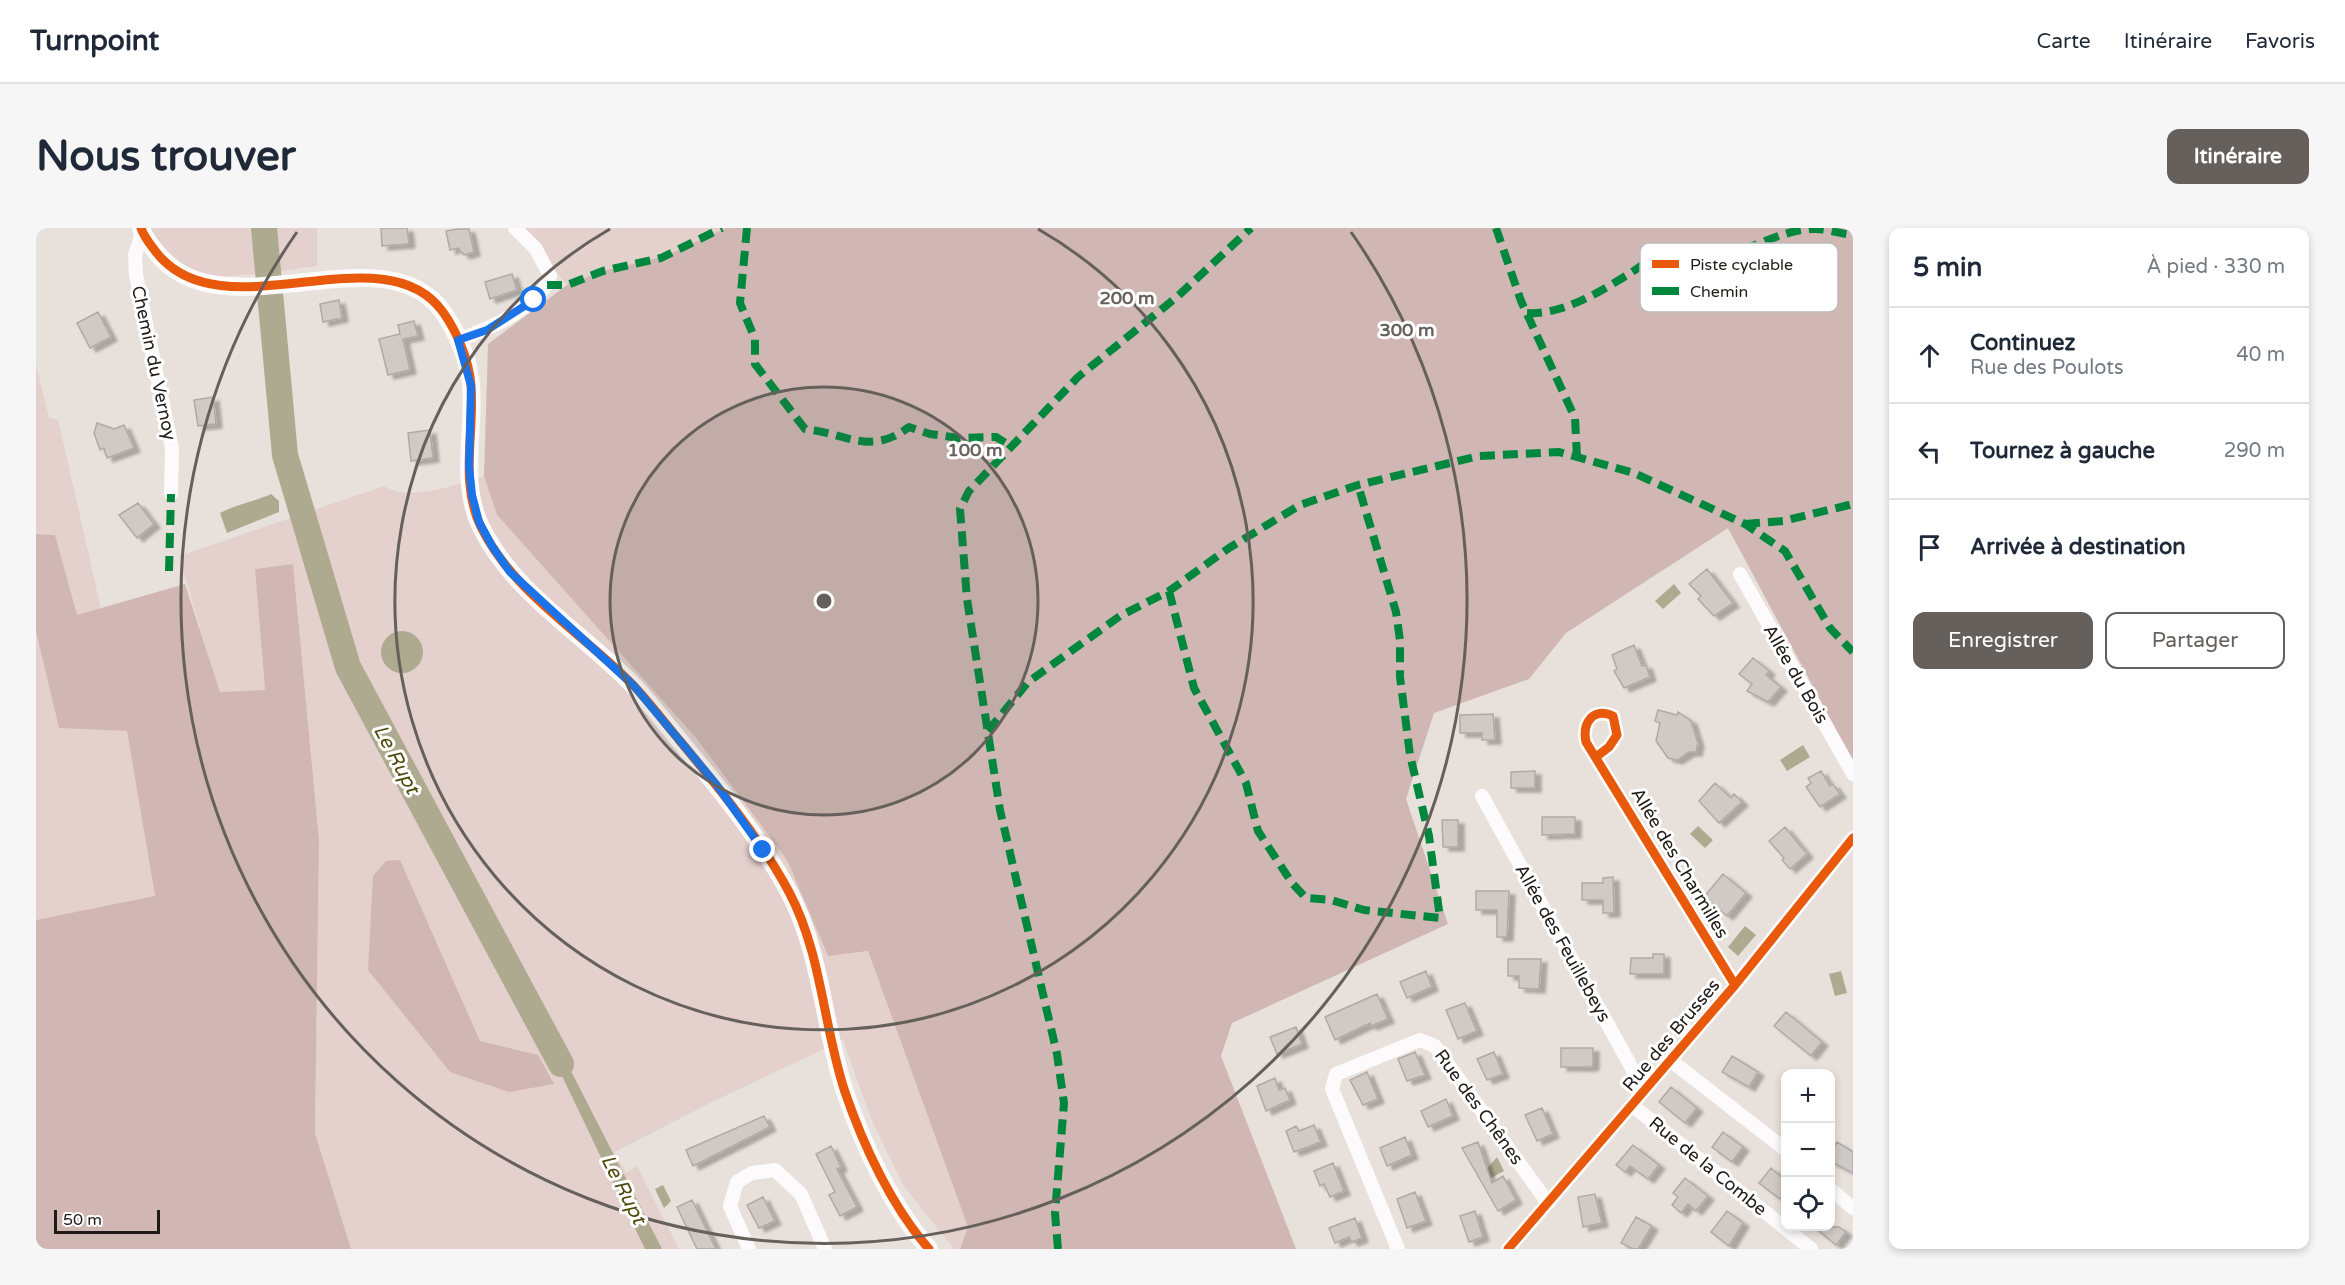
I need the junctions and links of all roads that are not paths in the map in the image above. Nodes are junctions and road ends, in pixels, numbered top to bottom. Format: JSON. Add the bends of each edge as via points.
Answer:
{"nodes":[{"id":1,"x":515,"y":228,"type":"edge"},
{"id":2,"x":141,"y":231,"type":"edge"},
{"id":3,"x":458,"y":340,"type":"junction"},
{"id":4,"x":171,"y":495,"type":"dead end"},
{"id":5,"x":1740,"y":574,"type":"dead end"},
{"id":6,"x":1596,"y":757,"type":"dead end"},
{"id":7,"x":1853,"y":774,"type":"edge"},
{"id":8,"x":1482,"y":796,"type":"dead end"},
{"id":9,"x":1853,"y":838,"type":"edge"},
{"id":10,"x":1735,"y":985,"type":"junction"},
{"id":11,"x":1670,"y":1060,"type":"junction"},
{"id":12,"x":1644,"y":1090,"type":"junction"},
{"id":13,"x":1633,"y":1106,"type":"junction"},
{"id":14,"x":1781,"y":1147,"type":"edge"},
{"id":15,"x":1835,"y":1193,"type":"edge"},
{"id":16,"x":1548,"y":1203,"type":"junction"},
{"id":17,"x":1853,"y":1208,"type":"edge"},
{"id":18,"x":749,"y":1249,"type":"edge"},
{"id":19,"x":825,"y":1249,"type":"edge"},
{"id":20,"x":929,"y":1249,"type":"edge"},
{"id":21,"x":1398,"y":1249,"type":"edge"},
{"id":22,"x":1508,"y":1249,"type":"edge"},
{"id":23,"x":1810,"y":1249,"type":"edge"}],
"edges":[{"from":1,"to":3,"type":"street","via":[[536,249],[550,276],[547,285],[534,300],[487,330]]},
{"from":2,"to":3,"type":"main road","via":[[162,259],[177,271],[216,286],[363,277],[397,281],[442,309]]},
{"from":2,"to":4,"type":"street","name":"Chemin du Vernoy","via":[[135,255],[136,275],[172,448]]},
{"from":3,"to":20,"type":"main road","via":[[471,386],[469,466],[479,522],[510,572],[634,686],[716,784],[763,850],[789,893],[809,938],[844,1091],[893,1199]]},
{"from":5,"to":7,"type":"street","name":"Allée du Bois"},
{"from":6,"to":10,"type":"street","name":"Allée des Charmilles"},
{"from":8,"to":12,"type":"street","name":"Allée des Feuillebeys"},
{"from":9,"to":10,"type":"street","name":"Rue des Brusses"},
{"from":10,"to":11,"type":"street","name":"Rue des Brusses"},
{"from":11,"to":12,"type":"street","name":"Rue des Brusses"},
{"from":11,"to":14,"type":"street"},
{"from":12,"to":13,"type":"street","name":"Rue des Brusses"},
{"from":13,"to":16,"type":"street","name":"Rue des Brusses"},
{"from":13,"to":23,"type":"street","name":"Rue de la Combe"},
{"from":15,"to":17,"type":"street"},
{"from":16,"to":21,"type":"street","name":"Rue des Chênes","via":[[1436,1046],[1420,1040],[1336,1074],[1332,1089]]},
{"from":16,"to":22,"type":"street","name":"Rue des Brusses"},
{"from":18,"to":19,"type":"street","via":[[730,1206],[737,1182],[752,1173],[775,1170],[801,1194]]}]}
